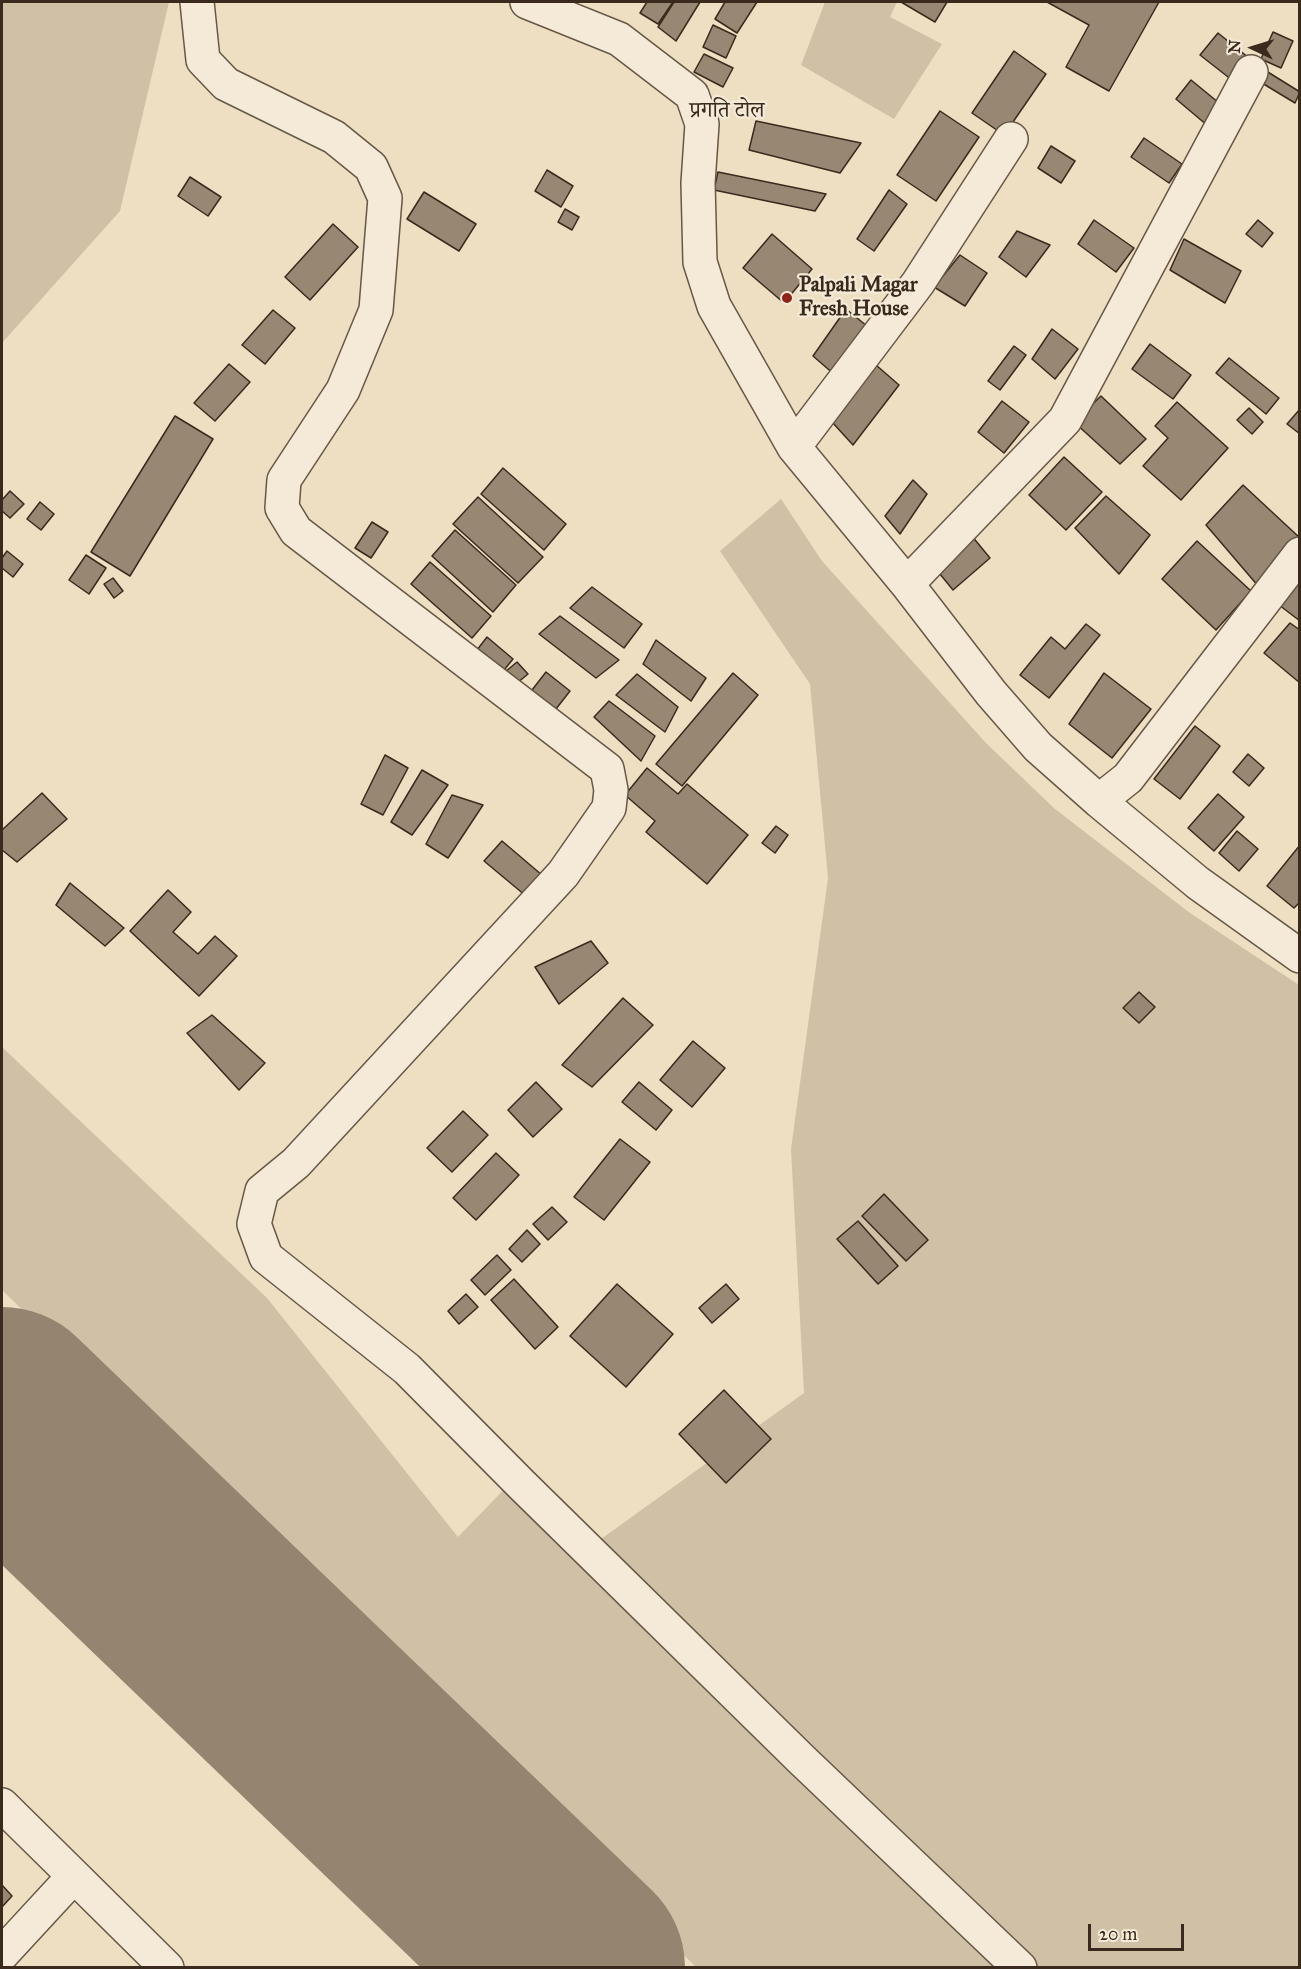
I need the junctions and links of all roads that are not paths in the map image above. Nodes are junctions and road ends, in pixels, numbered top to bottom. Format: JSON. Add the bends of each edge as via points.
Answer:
{"nodes":[{"id":1,"x":197,"y":2,"type":"edge"},
{"id":2,"x":527,"y":2,"type":"edge"},
{"id":3,"x":1251,"y":72,"type":"dead end"},
{"id":4,"x":1011,"y":140,"type":"dead end"},
{"id":5,"x":794,"y":447,"type":"junction"},
{"id":6,"x":1299,"y":554,"type":"edge"},
{"id":7,"x":907,"y":584,"type":"junction"},
{"id":8,"x":1099,"y":801,"type":"junction"},
{"id":9,"x":1294,"y":942,"type":"edge"},
{"id":10,"x":2,"y":1804,"type":"edge"},
{"id":11,"x":74,"y":1876,"type":"junction"},
{"id":12,"x":2,"y":1954,"type":"edge"},
{"id":13,"x":167,"y":1968,"type":"edge"},
{"id":14,"x":1020,"y":1968,"type":"edge"}],
"edges":[{"from":1,"to":14,"type":"street","via":[[203,60],[226,84],[334,137],[371,167],[385,198],[376,310],[343,390],[284,480],[282,508],[296,531],[606,769],[611,790],[609,808],[563,874],[296,1163],[262,1191],[254,1224],[266,1257],[407,1369],[801,1759]]},
{"from":2,"to":5,"type":"street","via":[[619,39],[692,95],[702,124],[698,183],[700,262],[714,306]]},
{"from":3,"to":7,"type":"street","via":[[1065,420]]},
{"from":4,"to":5,"type":"street","via":[[918,283]]},
{"from":5,"to":7,"type":"street"},
{"from":6,"to":8,"type":"street","via":[[1128,778]]},
{"from":7,"to":8,"type":"street","via":[[1038,747]]},
{"from":8,"to":9,"type":"street","via":[[1198,883]]},
{"from":10,"to":11,"type":"street"},
{"from":11,"to":12,"type":"street"},
{"from":11,"to":13,"type":"street"}]}
